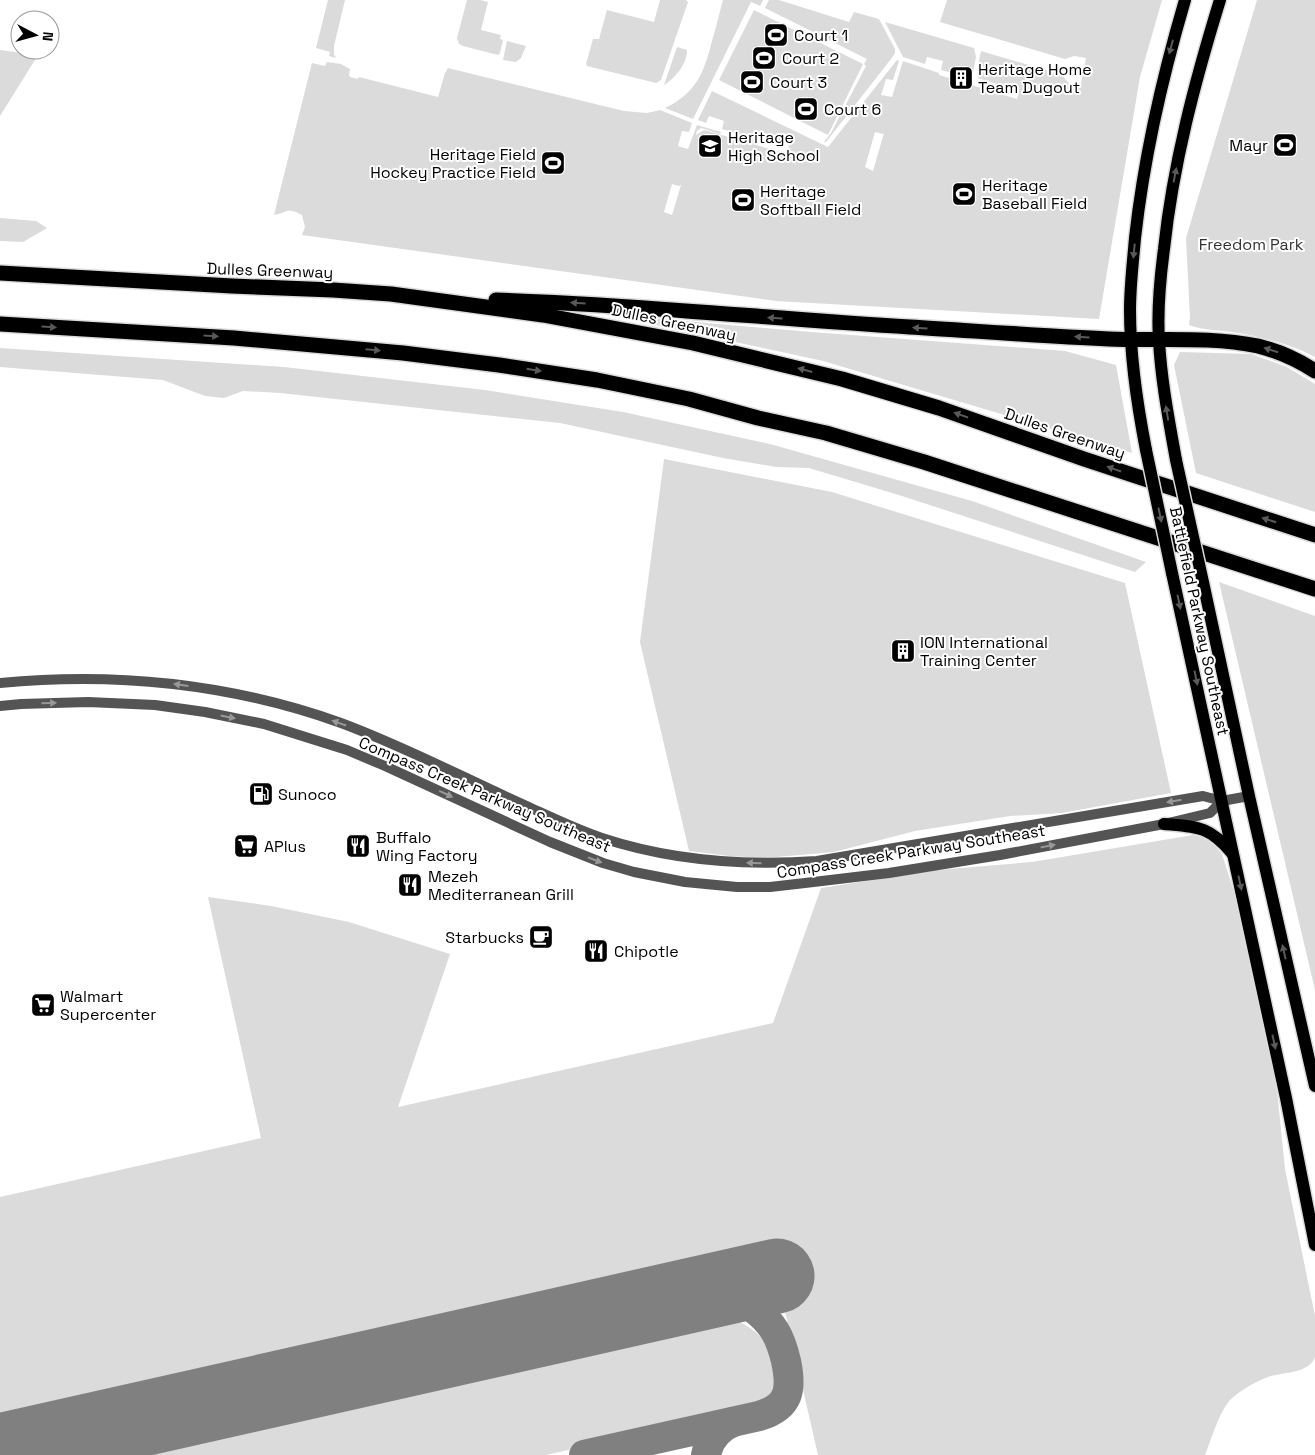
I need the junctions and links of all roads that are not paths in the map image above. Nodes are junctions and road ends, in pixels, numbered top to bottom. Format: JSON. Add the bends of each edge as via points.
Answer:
{"nodes":[{"id":1,"x":1185,"y":0,"type":"edge"},
{"id":2,"x":1220,"y":0,"type":"edge"},
{"id":3,"x":0,"y":273,"type":"edge"},
{"id":4,"x":420,"y":298,"type":"junction"},
{"id":5,"x":0,"y":324,"type":"edge"},
{"id":6,"x":1131,"y":339,"type":"junction"},
{"id":7,"x":1159,"y":339,"type":"junction"},
{"id":8,"x":1315,"y":371,"type":"edge"},
{"id":9,"x":1315,"y":535,"type":"edge"},
{"id":10,"x":1315,"y":590,"type":"edge"},
{"id":11,"x":0,"y":683,"type":"edge"},
{"id":12,"x":0,"y":706,"type":"edge"},
{"id":13,"x":1249,"y":796,"type":"junction"},
{"id":14,"x":1222,"y":802,"type":"junction"},
{"id":15,"x":1164,"y":824,"type":"junction"},
{"id":16,"x":1234,"y":854,"type":"junction"},
{"id":17,"x":1315,"y":1086,"type":"edge"},
{"id":18,"x":1315,"y":1245,"type":"edge"}],
"edges":[{"from":1,"to":6,"type":"main road","name":"Battlefield Parkway Southeast","one_way":true,"via":[[1154,118],[1139,202],[1132,266]]},
{"from":7,"to":2,"type":"main road","name":"Battlefield Parkway Southeast","one_way":true,"via":[[1162,267],[1174,176]]},
{"from":3,"to":4,"type":"highway","name":"Dulles Greenway","via":[[333,290]]},
{"from":6,"to":4,"type":"highway","one_way":true,"via":[[858,324],[570,302]]},
{"from":9,"to":4,"type":"highway","name":"Dulles Greenway","one_way":true,"via":[[939,408],[833,377],[593,323]]},
{"from":5,"to":10,"type":"highway","one_way":true,"via":[[383,351],[597,380],[689,399],[906,456]]},
{"from":6,"to":7,"type":"highway"},
{"from":6,"to":14,"type":"main road","name":"Battlefield Parkway Southeast","one_way":true,"bridge":true,"via":[[1146,450]]},
{"from":8,"to":7,"type":"highway","one_way":true,"via":[[1283,354],[1260,347],[1230,342]]},
{"from":13,"to":7,"type":"main road","name":"Battlefield Parkway Southeast","one_way":true,"bridge":true,"via":[[1176,460],[1167,414]]},
{"from":14,"to":11,"type":"street","name":"Compass Creek Parkway Southeast","one_way":true,"via":[[1203,796],[817,861],[729,863],[655,853],[600,837],[385,740],[339,722],[259,699],[156,682],[77,678]]},
{"from":12,"to":15,"type":"street","name":"Compass Creek Parkway Southeast","one_way":true,"via":[[88,702],[155,705],[264,724],[370,760],[542,839],[603,863],[634,872],[705,884],[770,887],[880,874]]},
{"from":13,"to":14,"type":"street","name":"Compass Creek Parkway Southeast"},
{"from":17,"to":13,"type":"main road","name":"Battlefield Parkway Southeast","one_way":true},
{"from":14,"to":15,"type":"street","name":"Compass Creek Parkway Southeast","via":[[1210,813]]},
{"from":14,"to":16,"type":"main road","name":"Battlefield Parkway Southeast"},
{"from":15,"to":16,"type":"main road","via":[[1196,827],[1222,841]]},
{"from":16,"to":18,"type":"main road","name":"Battlefield Parkway Southeast","one_way":true}]}
